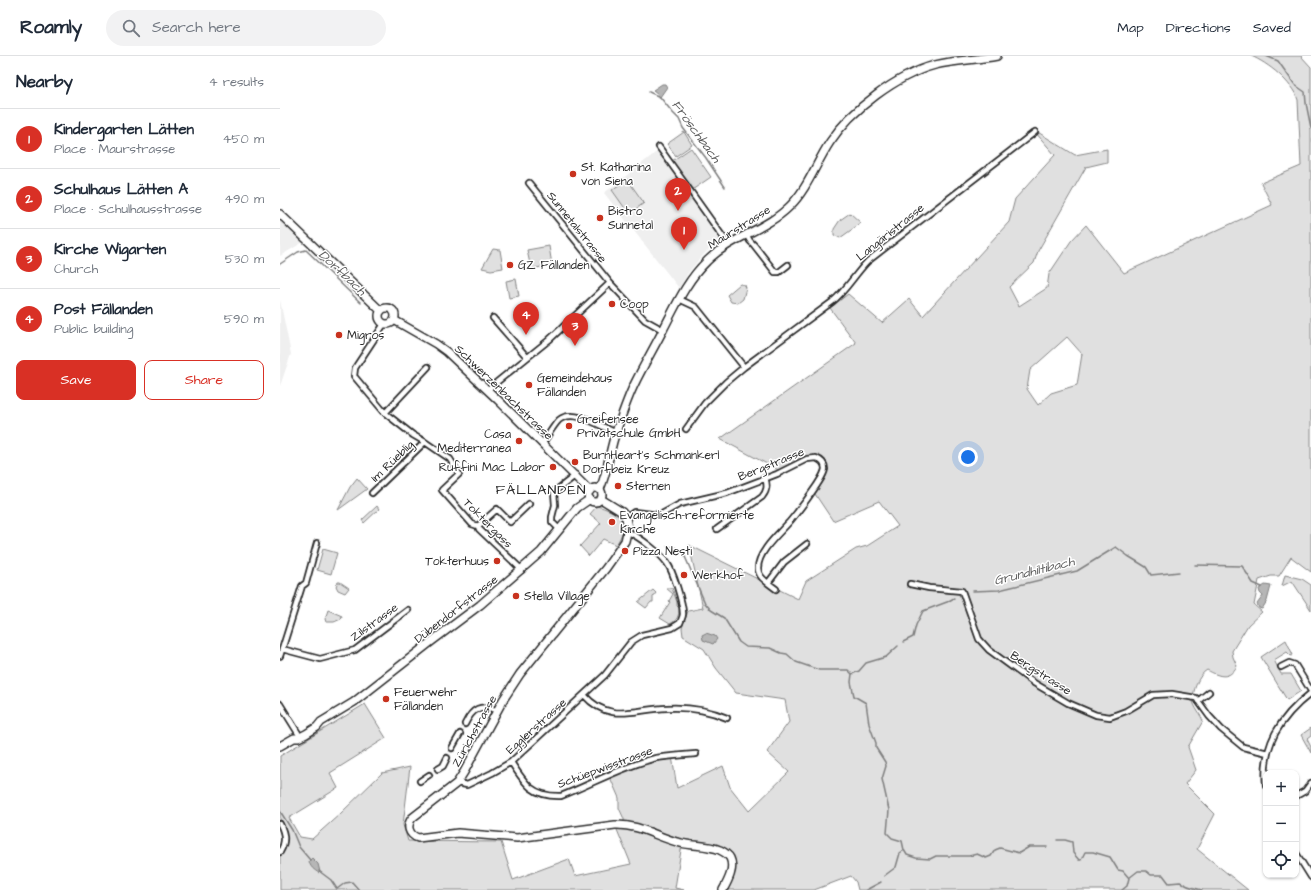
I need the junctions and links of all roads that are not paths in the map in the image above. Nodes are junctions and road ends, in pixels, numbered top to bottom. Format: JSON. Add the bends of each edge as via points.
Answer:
{"nodes":[{"id":1,"x":997,"y":56,"type":"edge"},
{"id":2,"x":1035,"y":132,"type":"dead end"},
{"id":3,"x":659,"y":147,"type":"dead end"},
{"id":4,"x":529,"y":183,"type":"dead end"},
{"id":5,"x":280,"y":214,"type":"edge"},
{"id":6,"x":746,"y":234,"type":"junction"},
{"id":7,"x":728,"y":244,"type":"junction"},
{"id":8,"x":788,"y":265,"type":"dead end"},
{"id":9,"x":610,"y":283,"type":"junction"},
{"id":10,"x":679,"y":299,"type":"junction"},
{"id":11,"x":381,"y":311,"type":"junction"},
{"id":12,"x":493,"y":318,"type":"dead end"},
{"id":13,"x":394,"y":320,"type":"junction"},
{"id":14,"x":384,"y":324,"type":"junction"},
{"id":15,"x":663,"y":330,"type":"junction"},
{"id":16,"x":527,"y":357,"type":"junction"},
{"id":17,"x":428,"y":367,"type":"dead end"},
{"id":18,"x":744,"y":367,"type":"junction"},
{"id":19,"x":487,"y":390,"type":"junction"},
{"id":20,"x":385,"y":413,"type":"junction"},
{"id":21,"x":686,"y":429,"type":"dead end"},
{"id":22,"x":616,"y":433,"type":"junction"},
{"id":23,"x":425,"y":442,"type":"junction"},
{"id":24,"x":542,"y":444,"type":"junction"},
{"id":25,"x":576,"y":475,"type":"junction"},
{"id":26,"x":765,"y":478,"type":"junction"},
{"id":27,"x":600,"y":489,"type":"junction"},
{"id":28,"x":590,"y":490,"type":"junction"},
{"id":29,"x":372,"y":493,"type":"dead end"},
{"id":30,"x":590,"y":499,"type":"junction"},
{"id":31,"x":601,"y":499,"type":"junction"},
{"id":32,"x":529,"y":504,"type":"dead end"},
{"id":33,"x":626,"y":518,"type":"junction"},
{"id":34,"x":478,"y":526,"type":"junction"},
{"id":35,"x":717,"y":529,"type":"dead end"},
{"id":36,"x":560,"y":530,"type":"junction"},
{"id":37,"x":628,"y":532,"type":"junction"},
{"id":38,"x":317,"y":543,"type":"dead end"},
{"id":39,"x":806,"y":544,"type":"dead end"},
{"id":40,"x":522,"y":570,"type":"junction"},
{"id":41,"x":768,"y":583,"type":"junction"},
{"id":42,"x":910,"y":584,"type":"dead end"},
{"id":43,"x":776,"y":589,"type":"dead end"},
{"id":44,"x":408,"y":610,"type":"dead end"},
{"id":45,"x":282,"y":649,"type":"junction"},
{"id":46,"x":280,"y":656,"type":"edge"},
{"id":47,"x":1281,"y":668,"type":"dead end"},
{"id":48,"x":1209,"y":692,"type":"dead end"},
{"id":49,"x":1311,"y":692,"type":"edge"},
{"id":50,"x":584,"y":695,"type":"junction"},
{"id":51,"x":1197,"y":700,"type":"junction"},
{"id":52,"x":280,"y":704,"type":"edge"},
{"id":53,"x":497,"y":711,"type":"junction"},
{"id":54,"x":727,"y":718,"type":"dead end"},
{"id":55,"x":465,"y":724,"type":"tunnel mouth"},
{"id":56,"x":460,"y":734,"type":"tunnel mouth"},
{"id":57,"x":296,"y":736,"type":"junction"},
{"id":58,"x":280,"y":746,"type":"edge"},
{"id":59,"x":452,"y":748,"type":"tunnel mouth"},
{"id":60,"x":1268,"y":753,"type":"junction"},
{"id":61,"x":696,"y":754,"type":"dead end"},
{"id":62,"x":447,"y":758,"type":"tunnel mouth"},
{"id":63,"x":511,"y":762,"type":"junction"},
{"id":64,"x":438,"y":769,"type":"tunnel mouth"},
{"id":65,"x":1265,"y":770,"type":"edge"},
{"id":66,"x":429,"y":775,"type":"tunnel mouth"},
{"id":67,"x":420,"y":781,"type":"dead end"},
{"id":68,"x":457,"y":783,"type":"junction"},
{"id":69,"x":1311,"y":783,"type":"edge"},
{"id":70,"x":1299,"y":794,"type":"edge"},
{"id":71,"x":280,"y":824,"type":"edge"},
{"id":72,"x":280,"y":852,"type":"edge"},
{"id":73,"x":1299,"y":858,"type":"edge"},
{"id":74,"x":1311,"y":877,"type":"edge"},
{"id":75,"x":723,"y":890,"type":"edge"}],
"edges":[{"from":1,"to":6,"type":"main road","name":"Maurstrasse","via":[[928,67],[907,77],[860,108],[838,132],[802,190],[789,206],[774,219]]},
{"from":2,"to":18,"type":"street","name":"Langäristrasse","via":[[868,262],[832,302]]},
{"from":3,"to":7,"type":"street"},
{"from":4,"to":9,"type":"street","name":"Sunnetalstrasse"},
{"from":5,"to":11,"type":"main road","name":"Schwerzenbachstrasse"},
{"from":6,"to":7,"type":"main road","name":"Maurstrasse"},
{"from":6,"to":8,"type":"street","via":[[775,272]]},
{"from":7,"to":10,"type":"main road","name":"Maurstrasse","via":[[696,271]]},
{"from":9,"to":15,"type":"street","name":"Sunnetalstrasse","via":[[645,320]]},
{"from":9,"to":16,"type":"street"},
{"from":10,"to":15,"type":"main road","name":"Maurstrasse"},
{"from":10,"to":18,"type":"street","via":[[696,307]]},
{"from":11,"to":13,"type":"main road","name":"Schwerzenbachstrasse","via":[[392,310],[395,314]]},
{"from":11,"to":14,"type":"main road","via":[[379,316]]},
{"from":12,"to":16,"type":"street"},
{"from":13,"to":14,"type":"main road"},
{"from":13,"to":19,"type":"main road","name":"Schwerzenbachstrasse","via":[[440,346]]},
{"from":14,"to":20,"type":"street","via":[[355,368],[354,376]]},
{"from":15,"to":22,"type":"main road","name":"Maurstrasse","via":[[634,385]]},
{"from":16,"to":19,"type":"street"},
{"from":17,"to":20,"type":"street"},
{"from":18,"to":21,"type":"street","name":"Langäristrasse","via":[[710,398]]},
{"from":19,"to":24,"type":"main road","name":"Schwerzenbachstrasse"},
{"from":20,"to":23,"type":"street","via":[[413,436]]},
{"from":22,"to":24,"type":"street","via":[[586,419],[568,417],[557,423]]},
{"from":22,"to":27,"type":"main road","name":"Maurstrasse"},
{"from":23,"to":29,"type":"street","name":"Im Rüeblig"},
{"from":23,"to":34,"type":"street","name":"Toktergass","via":[[450,459],[459,474],[442,490],[472,524]]},
{"from":24,"to":25,"type":"main road","name":"Schwerzenbachstrasse"},
{"from":25,"to":28,"type":"main road","name":"Schwerzenbachstrasse"},
{"from":25,"to":36,"type":"street","via":[[554,492],[556,505],[552,522]]},
{"from":26,"to":33,"type":"street","name":"Bergstrasse","via":[[727,493],[680,504],[660,515],[634,512]]},
{"from":26,"to":35,"type":"street","via":[[767,486],[762,497]]},
{"from":26,"to":41,"type":"street","name":"Bergstrasse","via":[[812,457],[820,459],[825,466],[813,491],[759,561],[760,576]]},
{"from":27,"to":28,"type":"main road"},
{"from":27,"to":31,"type":"main road"},
{"from":28,"to":30,"type":"main road"},
{"from":30,"to":31,"type":"main road","via":[[594,502]]},
{"from":30,"to":36,"type":"main road","name":"Dübendorfstrasse","via":[[577,508]]},
{"from":31,"to":33,"type":"main road","via":[[622,512]]},
{"from":32,"to":34,"type":"street","via":[[510,522],[497,509]]},
{"from":33,"to":37,"type":"main road"},
{"from":34,"to":40,"type":"street","name":"Toktergass"},
{"from":36,"to":40,"type":"main road","name":"Dübendorfstrasse","via":[[542,552]]},
{"from":37,"to":50,"type":"street","name":"Egglerstrasse","via":[[668,564],[683,614],[680,623],[672,628],[647,633],[637,638]]},
{"from":37,"to":53,"type":"main road","name":"Zürichstrasse","via":[[616,554],[520,674]]},
{"from":38,"to":45,"type":"street","via":[[306,583],[302,586]]},
{"from":39,"to":41,"type":"street","via":[[784,562]]},
{"from":40,"to":57,"type":"main road","name":"Dübendorfstrasse","via":[[364,696]]},
{"from":41,"to":43,"type":"street"},
{"from":42,"to":51,"type":"street","name":"Bergstrasse","via":[[962,591],[978,639],[989,650],[1034,683],[1068,703],[1096,715],[1110,716],[1126,711],[1153,695],[1172,694]]},
{"from":44,"to":45,"type":"street","name":"Zilstrasse","via":[[355,650],[320,659]]},
{"from":45,"to":46,"type":"street"},
{"from":47,"to":49,"type":"street","via":[[1289,663],[1295,665]]},
{"from":48,"to":51,"type":"street"},
{"from":49,"to":60,"type":"street","via":[[1285,717]]},
{"from":50,"to":54,"type":"street","via":[[598,708],[617,714],[682,708]]},
{"from":50,"to":63,"type":"street","name":"Egglerstrasse"},
{"from":51,"to":60,"type":"street","via":[[1221,729],[1243,747]]},
{"from":52,"to":57,"type":"street"},
{"from":53,"to":55,"type":"street","via":[[488,707],[479,708],[469,715]]},
{"from":53,"to":68,"type":"main road","name":"Zürichstrasse"},
{"from":56,"to":59,"type":"street"},
{"from":57,"to":58,"type":"main road","name":"Dübendorfstrasse"},
{"from":60,"to":65,"type":"street"},
{"from":61,"to":63,"type":"street","name":"Schüepwisstrasse","via":[[655,759],[561,796],[543,795],[532,790],[522,781]]},
{"from":62,"to":64,"type":"street"},
{"from":63,"to":68,"type":"street","name":"Egglerstrasse","via":[[467,785]]},
{"from":66,"to":67,"type":"street"},
{"from":68,"to":75,"type":"main road","name":"Zürichstrasse","via":[[411,820],[408,828],[415,838],[458,833],[518,838],[629,825],[678,842],[724,852],[730,858],[731,866]]},
{"from":69,"to":70,"type":"street"},
{"from":71,"to":72,"type":"street","via":[[285,836]]},
{"from":73,"to":74,"type":"street"}]}
